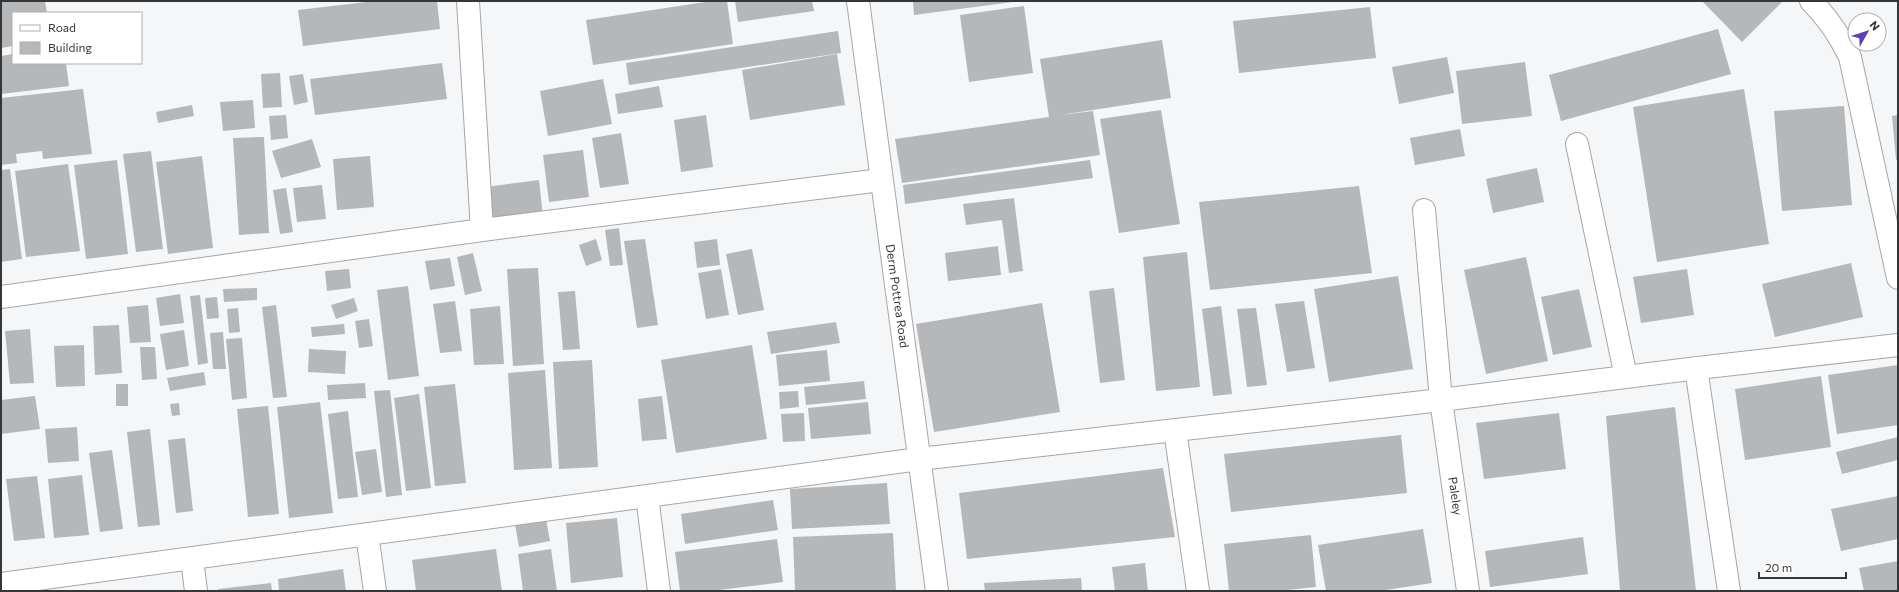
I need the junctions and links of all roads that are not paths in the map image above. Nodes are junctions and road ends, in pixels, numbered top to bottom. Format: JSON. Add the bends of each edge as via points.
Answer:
{"nodes":[{"id":1,"x":468,"y":1,"type":"edge"},
{"id":2,"x":858,"y":1,"type":"edge"},
{"id":3,"x":1811,"y":1,"type":"edge"},
{"id":4,"x":1577,"y":144,"type":"dead end"},
{"id":5,"x":881,"y":180,"type":"junction"},
{"id":6,"x":1424,"y":210,"type":"dead end"},
{"id":7,"x":482,"y":230,"type":"junction"},
{"id":8,"x":1898,"y":278,"type":"edge"},
{"id":9,"x":1,"y":297,"type":"edge"},
{"id":10,"x":1898,"y":345,"type":"edge"},
{"id":11,"x":1696,"y":368,"type":"junction"},
{"id":12,"x":1626,"y":377,"type":"junction"},
{"id":13,"x":1441,"y":400,"type":"junction"},
{"id":14,"x":1175,"y":430,"type":"junction"},
{"id":15,"x":919,"y":459,"type":"junction"},
{"id":16,"x":647,"y":496,"type":"junction"},
{"id":17,"x":368,"y":534,"type":"junction"},
{"id":18,"x":192,"y":558,"type":"junction"},
{"id":19,"x":6,"y":586,"type":"edge"},
{"id":20,"x":196,"y":591,"type":"edge"},
{"id":21,"x":375,"y":591,"type":"edge"},
{"id":22,"x":659,"y":591,"type":"edge"},
{"id":23,"x":937,"y":591,"type":"edge"},
{"id":24,"x":1198,"y":591,"type":"edge"},
{"id":25,"x":1468,"y":591,"type":"edge"},
{"id":26,"x":1729,"y":591,"type":"edge"}],
"edges":[{"from":1,"to":7,"type":"street"},
{"from":2,"to":5,"type":"street","name":"Derm Pottrea Road"},
{"from":3,"to":8,"type":"street","via":[[1839,34],[1850,57]]},
{"from":4,"to":12,"type":"street"},
{"from":5,"to":7,"type":"street"},
{"from":5,"to":15,"type":"street","name":"Derm Pottrea Road"},
{"from":6,"to":13,"type":"street","name":"Paleley"},
{"from":7,"to":9,"type":"street"},
{"from":10,"to":11,"type":"street"},
{"from":11,"to":12,"type":"street"},
{"from":11,"to":26,"type":"street"},
{"from":12,"to":13,"type":"street"},
{"from":13,"to":14,"type":"street"},
{"from":13,"to":25,"type":"street","name":"Paleley"},
{"from":14,"to":15,"type":"street"},
{"from":14,"to":24,"type":"street"},
{"from":15,"to":16,"type":"street"},
{"from":15,"to":23,"type":"street","name":"Derm Pottrea Road"},
{"from":16,"to":17,"type":"street"},
{"from":16,"to":22,"type":"street"},
{"from":17,"to":18,"type":"street"},
{"from":17,"to":21,"type":"street"},
{"from":18,"to":19,"type":"street"},
{"from":18,"to":20,"type":"street"}]}
